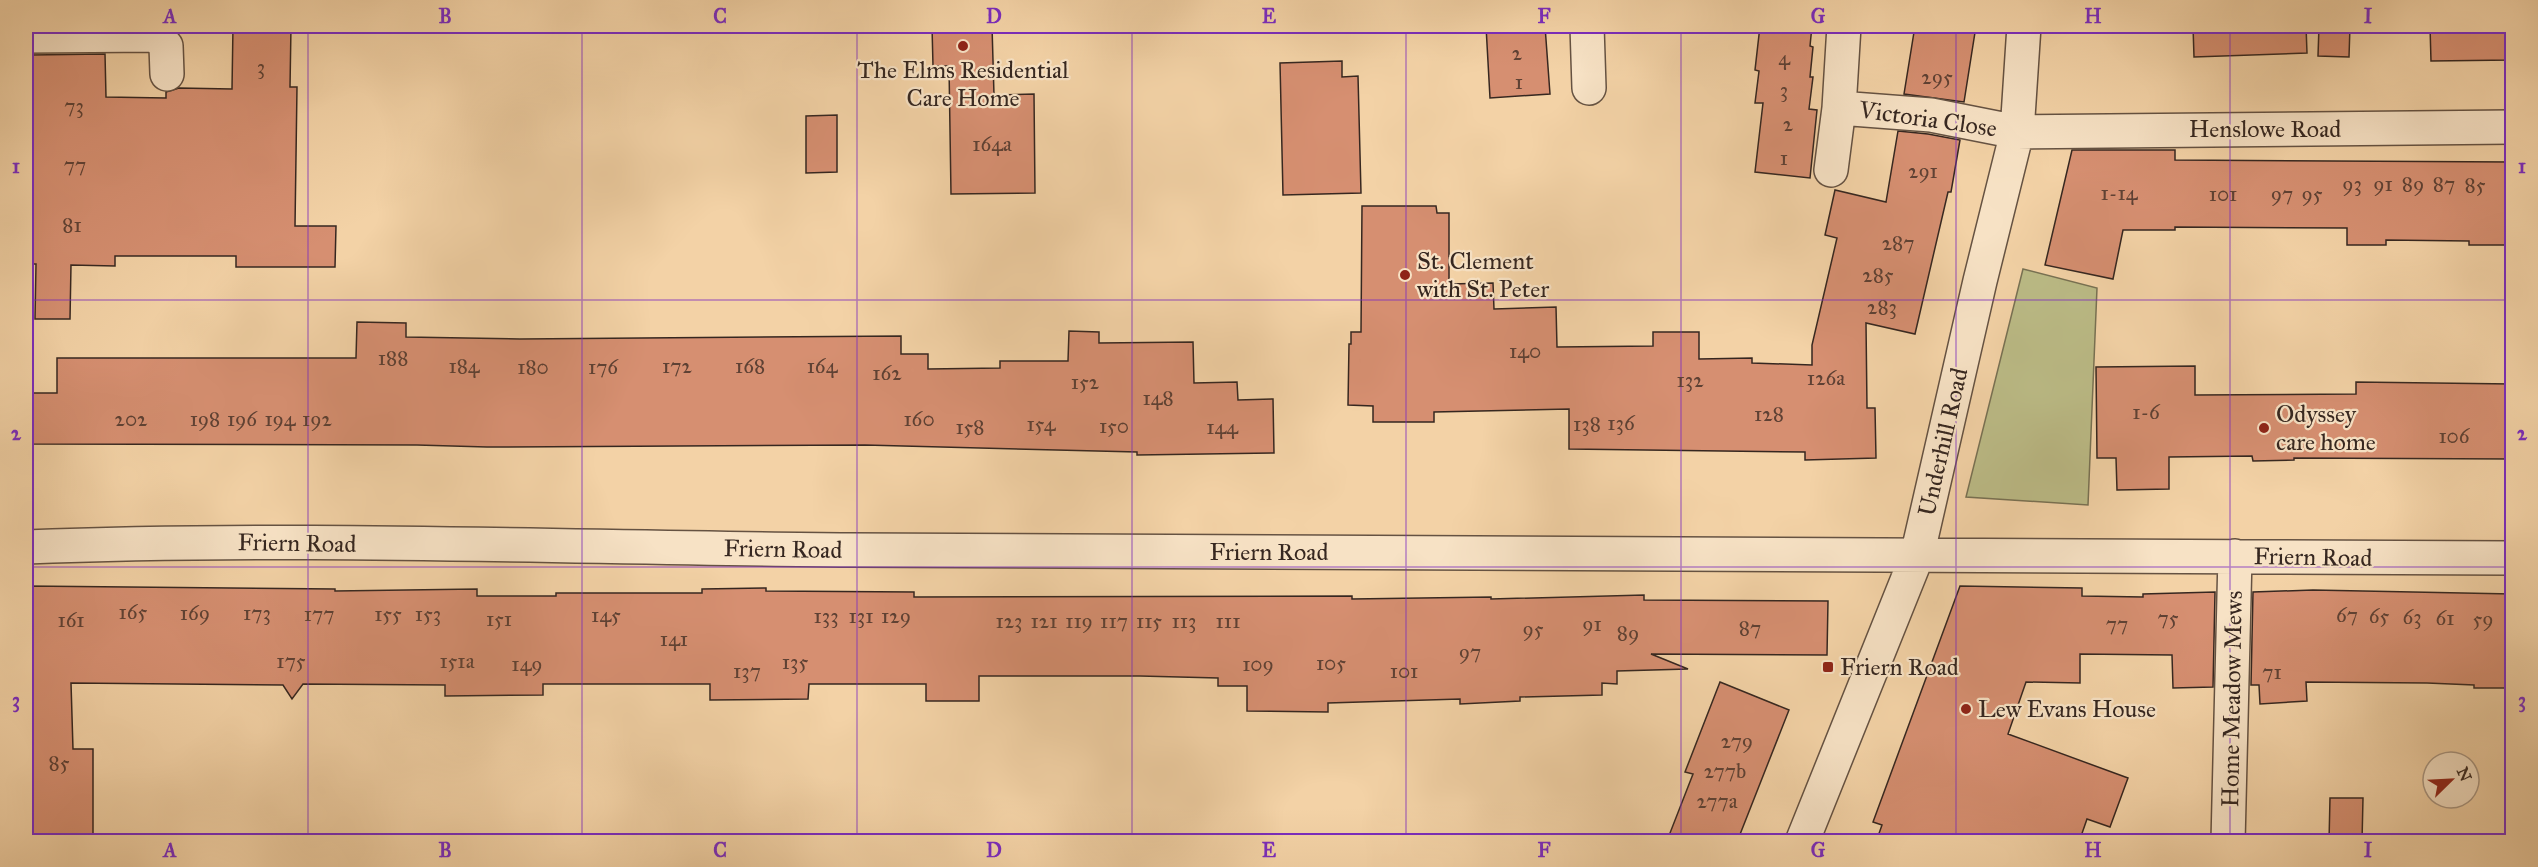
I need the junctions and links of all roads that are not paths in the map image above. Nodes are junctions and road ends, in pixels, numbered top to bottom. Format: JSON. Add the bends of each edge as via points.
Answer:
{"nodes":[{"id":1,"x":1587,"y":26,"type":"edge"},
{"id":2,"x":1844,"y":26,"type":"edge"},
{"id":3,"x":2024,"y":26,"type":"edge"},
{"id":4,"x":26,"y":36,"type":"edge"},
{"id":5,"x":167,"y":74,"type":"dead end"},
{"id":6,"x":1589,"y":88,"type":"dead end"},
{"id":7,"x":1839,"y":108,"type":"junction"},
{"id":8,"x":2512,"y":127,"type":"edge"},
{"id":9,"x":2017,"y":132,"type":"junction"},
{"id":10,"x":1831,"y":170,"type":"dead end"},
{"id":11,"x":26,"y":547,"type":"edge"},
{"id":12,"x":1917,"y":556,"type":"junction"},
{"id":13,"x":2235,"y":556,"type":"junction"},
{"id":14,"x":2512,"y":558,"type":"edge"},
{"id":15,"x":1802,"y":842,"type":"edge"},
{"id":16,"x":2228,"y":842,"type":"edge"}],
"edges":[{"from":1,"to":6,"type":"street"},
{"from":2,"to":7,"type":"street","name":"Victoria Close"},
{"from":3,"to":9,"type":"street","name":"Underhill Road"},
{"from":4,"to":5,"type":"street","via":[[156,36],[166,46]]},
{"from":7,"to":9,"type":"street","name":"Victoria Close","via":[[1931,115]]},
{"from":7,"to":10,"type":"street","name":"Victoria Close"},
{"from":8,"to":9,"type":"street","name":"Henslowe Road"},
{"from":9,"to":12,"type":"street","name":"Underhill Road"},
{"from":11,"to":12,"type":"street","name":"Friern Road","via":[[171,541]]},
{"from":12,"to":13,"type":"street","name":"Friern Road"},
{"from":12,"to":15,"type":"street","name":"Underhill Road"},
{"from":13,"to":14,"type":"street","name":"Friern Road"},
{"from":13,"to":16,"type":"street","name":"Home Meadow Mews"}]}
